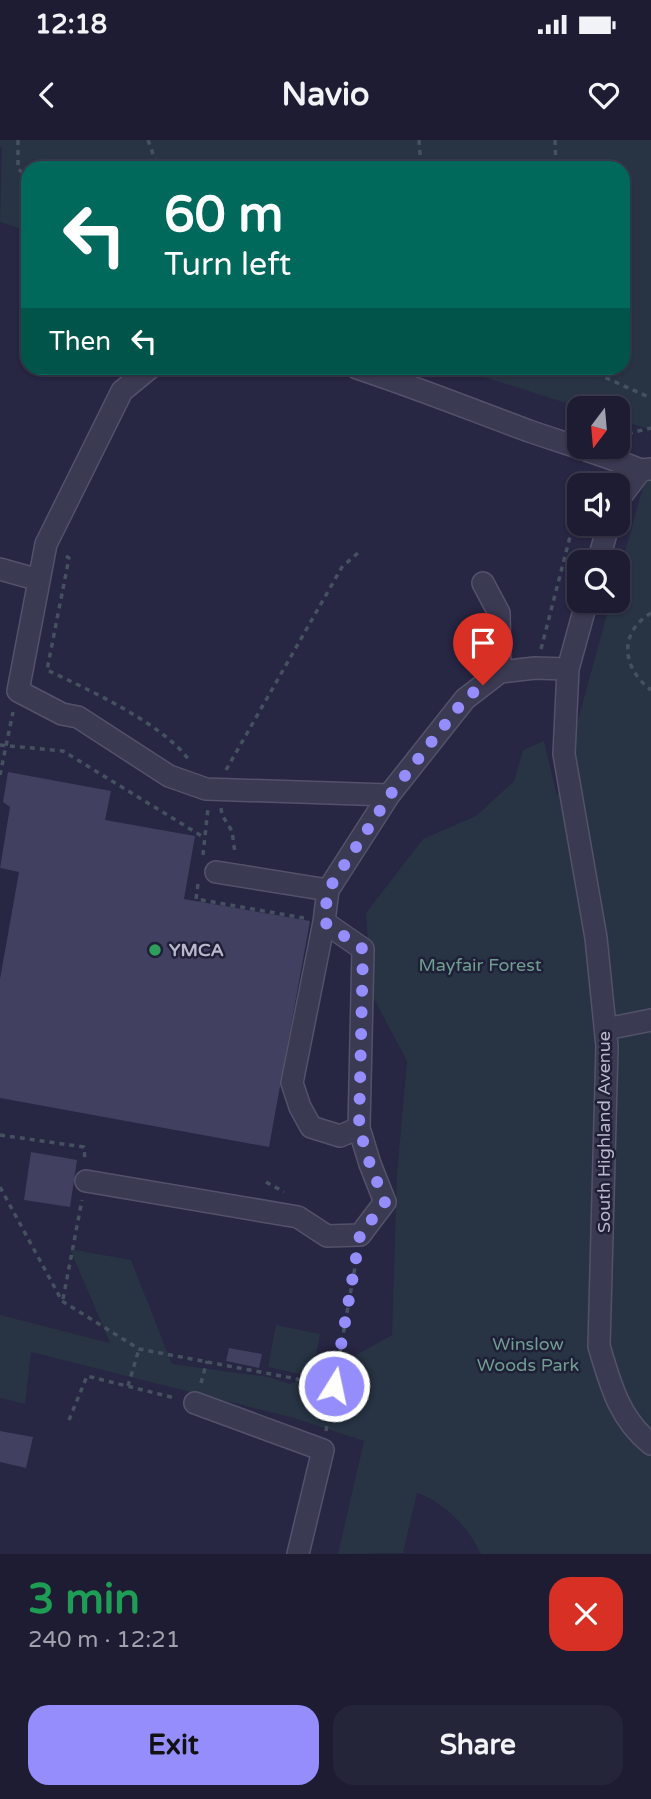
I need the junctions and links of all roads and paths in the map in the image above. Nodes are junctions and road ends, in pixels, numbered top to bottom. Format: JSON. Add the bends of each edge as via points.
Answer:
{"nodes":[{"id":1,"x":18,"y":140,"type":"edge"},
{"id":2,"x":148,"y":140,"type":"edge"},
{"id":3,"x":419,"y":140,"type":"edge"},
{"id":4,"x":555,"y":140,"type":"edge"},
{"id":5,"x":156,"y":161,"type":"edge"},
{"id":6,"x":420,"y":161,"type":"edge"},
{"id":7,"x":556,"y":161,"type":"edge"},
{"id":8,"x":21,"y":171,"type":"edge"},
{"id":9,"x":141,"y":375,"type":"edge"},
{"id":10,"x":378,"y":375,"type":"edge"},
{"id":11,"x":599,"y":375,"type":"edge"},
{"id":12,"x":651,"y":398,"type":"edge"},
{"id":13,"x":651,"y":428,"type":"edge"},
{"id":14,"x":630,"y":433,"type":"edge"},
{"id":15,"x":646,"y":470,"type":"edge"},
{"id":16,"x":630,"y":487,"type":"edge"},
{"id":17,"x":570,"y":536,"type":"edge"},
{"id":18,"x":46,"y":544,"type":"junction"},
{"id":19,"x":359,"y":552,"type":"dead end"},
{"id":20,"x":0,"y":569,"type":"edge"},
{"id":21,"x":39,"y":580,"type":"junction"},
{"id":22,"x":483,"y":583,"type":"dead end"},
{"id":23,"x":583,"y":613,"type":"edge"},
{"id":24,"x":651,"y":613,"type":"edge"},
{"id":25,"x":535,"y":668,"type":"junction"},
{"id":26,"x":568,"y":669,"type":"junction"},
{"id":27,"x":500,"y":672,"type":"junction"},
{"id":28,"x":9,"y":689,"type":"edge"},
{"id":29,"x":651,"y":690,"type":"edge"},
{"id":30,"x":2,"y":746,"type":"edge"},
{"id":31,"x":0,"y":775,"type":"edge"},
{"id":32,"x":212,"y":790,"type":"junction"},
{"id":33,"x":390,"y":795,"type":"junction"},
{"id":34,"x":205,"y":838,"type":"junction"},
{"id":35,"x":235,"y":855,"type":"dead end"},
{"id":36,"x":206,"y":870,"type":"junction"},
{"id":37,"x":328,"y":890,"type":"junction"},
{"id":38,"x":324,"y":922,"type":"junction"},
{"id":39,"x":651,"y":1020,"type":"edge"},
{"id":40,"x":606,"y":1029,"type":"junction"},
{"id":41,"x":359,"y":1128,"type":"junction"},
{"id":42,"x":0,"y":1135,"type":"edge"},
{"id":43,"x":84,"y":1147,"type":"dead end"},
{"id":44,"x":86,"y":1181,"type":"joint"},
{"id":45,"x":0,"y":1187,"type":"edge"},
{"id":46,"x":360,"y":1235,"type":"junction"},
{"id":47,"x":62,"y":1301,"type":"junction"},
{"id":48,"x":139,"y":1349,"type":"junction"},
{"id":49,"x":128,"y":1386,"type":"junction"},
{"id":50,"x":334,"y":1386,"type":"junction"},
{"id":51,"x":195,"y":1403,"type":"joint"},
{"id":52,"x":69,"y":1420,"type":"dead end"},
{"id":53,"x":651,"y":1444,"type":"edge"},
{"id":54,"x":323,"y":1450,"type":"junction"},
{"id":55,"x":298,"y":1554,"type":"edge"}],
"edges":[{"from":1,"to":8,"type":"path"},
{"from":2,"to":5,"type":"path"},
{"from":3,"to":6,"type":"path"},
{"from":4,"to":7,"type":"path"},
{"from":9,"to":18,"type":"street","via":[[122,391]]},
{"from":10,"to":15,"type":"street"},
{"from":11,"to":12,"type":"path"},
{"from":13,"to":14,"type":"path"},
{"from":15,"to":16,"type":"street"},
{"from":17,"to":25,"type":"path"},
{"from":18,"to":21,"type":"street"},
{"from":18,"to":32,"type":"path","via":[[69,558],[47,670],[162,734],[180,748]]},
{"from":19,"to":32,"type":"path","via":[[342,567]]},
{"from":20,"to":21,"type":"street"},
{"from":21,"to":28,"type":"street"},
{"from":22,"to":27,"type":"street","via":[[499,613]]},
{"from":23,"to":26,"type":"street","name":"South Highland Avenue"},
{"from":24,"to":29,"type":"path","via":[[633,629],[627,656],[632,670]]},
{"from":25,"to":26,"type":"street"},
{"from":25,"to":27,"type":"street"},
{"from":26,"to":40,"type":"street","name":"South Highland Avenue","via":[[564,754],[596,938]]},
{"from":27,"to":33,"type":"street","via":[[465,699]]},
{"from":28,"to":30,"type":"path"},
{"from":28,"to":32,"type":"street","via":[[78,718],[169,776]]},
{"from":30,"to":31,"type":"path"},
{"from":30,"to":34,"type":"path","via":[[63,751]]},
{"from":32,"to":33,"type":"street"},
{"from":32,"to":34,"type":"path"},
{"from":32,"to":35,"type":"path","via":[[232,831]]},
{"from":33,"to":37,"type":"street"},
{"from":34,"to":36,"type":"path"},
{"from":36,"to":37,"type":"street"},
{"from":36,"to":38,"type":"path","via":[[196,899]]},
{"from":37,"to":38,"type":"street"},
{"from":38,"to":41,"type":"street","via":[[363,949]]},
{"from":38,"to":41,"type":"street","via":[[292,1083],[312,1128],[340,1136]]},
{"from":39,"to":40,"type":"street"},
{"from":40,"to":53,"type":"street","name":"South Highland Avenue","via":[[599,1346],[613,1394],[636,1432]]},
{"from":41,"to":46,"type":"street","via":[[385,1202]]},
{"from":42,"to":43,"type":"path"},
{"from":44,"to":46,"type":"street","via":[[298,1217],[327,1236]]},
{"from":44,"to":47,"type":"path"},
{"from":45,"to":47,"type":"path"},
{"from":46,"to":50,"type":"path"},
{"from":47,"to":48,"type":"path"},
{"from":48,"to":49,"type":"path"},
{"from":48,"to":50,"type":"path"},
{"from":49,"to":51,"type":"path"},
{"from":49,"to":52,"type":"path","via":[[87,1376]]},
{"from":50,"to":54,"type":"path"},
{"from":51,"to":54,"type":"street"},
{"from":54,"to":55,"type":"street"}]}
